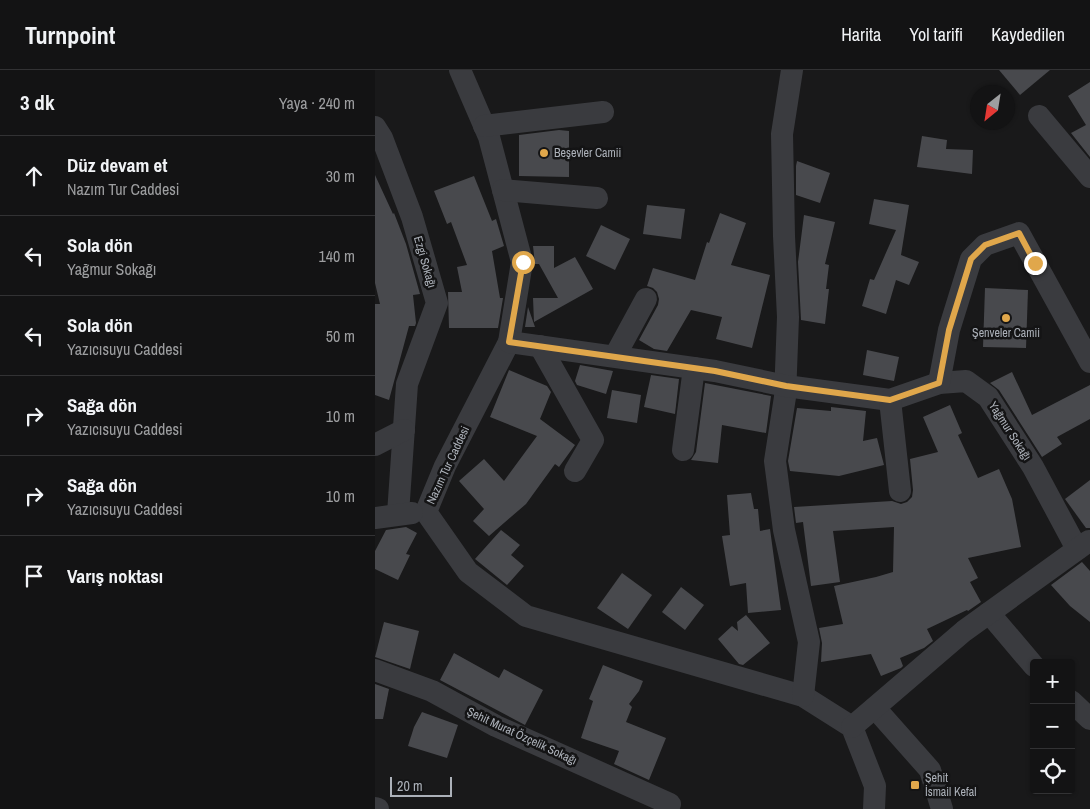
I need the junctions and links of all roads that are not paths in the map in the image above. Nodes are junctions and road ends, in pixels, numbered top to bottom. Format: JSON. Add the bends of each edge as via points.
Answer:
{"nodes":[{"id":1,"x":460,"y":70,"type":"edge"},
{"id":2,"x":792,"y":70,"type":"edge"},
{"id":3,"x":603,"y":112,"type":"dead end"},
{"id":4,"x":1039,"y":116,"type":"dead end"},
{"id":5,"x":484,"y":126,"type":"junction"},
{"id":6,"x":375,"y":127,"type":"edge"},
{"id":7,"x":1090,"y":177,"type":"edge"},
{"id":8,"x":503,"y":190,"type":"junction"},
{"id":9,"x":597,"y":198,"type":"dead end"},
{"id":10,"x":646,"y":299,"type":"dead end"},
{"id":11,"x":509,"y":342,"type":"junction"},
{"id":12,"x":540,"y":346,"type":"junction"},
{"id":13,"x":615,"y":356,"type":"junction"},
{"id":14,"x":1090,"y":362,"type":"edge"},
{"id":15,"x":694,"y":368,"type":"junction"},
{"id":16,"x":939,"y":383,"type":"junction"},
{"id":17,"x":786,"y":386,"type":"junction"},
{"id":18,"x":890,"y":400,"type":"junction"},
{"id":19,"x":404,"y":430,"type":"junction"},
{"id":20,"x":375,"y":445,"type":"edge"},
{"id":21,"x":683,"y":450,"type":"dead end"},
{"id":22,"x":575,"y":471,"type":"dead end"},
{"id":23,"x":900,"y":491,"type":"dead end"},
{"id":24,"x":426,"y":512,"type":"junction"},
{"id":25,"x":398,"y":514,"type":"junction"},
{"id":26,"x":375,"y":518,"type":"edge"},
{"id":27,"x":1086,"y":544,"type":"edge"},
{"id":28,"x":989,"y":613,"type":"junction"},
{"id":29,"x":1030,"y":661,"type":"edge"},
{"id":30,"x":375,"y":670,"type":"edge"},
{"id":31,"x":803,"y":696,"type":"junction"},
{"id":32,"x":1073,"y":704,"type":"edge"},
{"id":33,"x":875,"y":708,"type":"junction"},
{"id":34,"x":1090,"y":719,"type":"edge"},
{"id":35,"x":852,"y":727,"type":"junction"},
{"id":36,"x":673,"y":807,"type":"edge"},
{"id":37,"x":874,"y":809,"type":"edge"},
{"id":38,"x":943,"y":809,"type":"edge"}],
"edges":[{"from":1,"to":5,"type":"street","name":"Nazım Tur Caddesi"},
{"from":2,"to":17,"type":"street","via":[[782,134],[788,317]]},
{"from":3,"to":5,"type":"street"},
{"from":4,"to":7,"type":"street"},
{"from":5,"to":8,"type":"street","name":"Nazım Tur Caddesi"},
{"from":6,"to":19,"type":"street","name":"Ezgi Sokağı","via":[[412,218],[437,303],[407,384]]},
{"from":8,"to":9,"type":"street"},
{"from":8,"to":11,"type":"street","name":"Nazım Tur Caddesi","via":[[523,262]]},
{"from":10,"to":13,"type":"street"},
{"from":11,"to":12,"type":"street","name":"Yağmur Sokağı"},
{"from":11,"to":24,"type":"street","name":"Nazım Tur Caddesi","via":[[445,466]]},
{"from":12,"to":13,"type":"street","name":"Yağmur Sokağı"},
{"from":12,"to":22,"type":"street","via":[[593,440]]},
{"from":13,"to":15,"type":"street","name":"Yağmur Sokağı"},
{"from":14,"to":16,"type":"street","via":[[1019,233],[985,245],[971,259],[949,330]]},
{"from":15,"to":17,"type":"street","name":"Yağmur Sokağı"},
{"from":15,"to":21,"type":"street"},
{"from":16,"to":18,"type":"street","name":"Yağmur Sokağı"},
{"from":16,"to":27,"type":"street","name":"Yağmur Sokağı","via":[[966,380],[988,398]]},
{"from":17,"to":18,"type":"street","name":"Yağmur Sokağı"},
{"from":17,"to":31,"type":"street","via":[[775,461],[784,530],[809,642]]},
{"from":18,"to":23,"type":"street"},
{"from":19,"to":20,"type":"street"},
{"from":19,"to":25,"type":"street","name":"Ezgi Sokağı"},
{"from":24,"to":25,"type":"street"},
{"from":24,"to":31,"type":"street","name":"Nazım Tur Caddesi","via":[[468,572],[526,616]]},
{"from":25,"to":26,"type":"street"},
{"from":27,"to":28,"type":"street"},
{"from":28,"to":29,"type":"street"},
{"from":28,"to":33,"type":"street"},
{"from":30,"to":36,"type":"street","name":"Şehit Murat Özçelik Sokağı","via":[[433,692],[496,726]]},
{"from":31,"to":35,"type":"street","name":"Nazım Tur Caddesi"},
{"from":32,"to":34,"type":"street"},
{"from":33,"to":35,"type":"street"},
{"from":33,"to":38,"type":"street","via":[[930,770]]},
{"from":35,"to":37,"type":"street","via":[[875,786]]}]}
